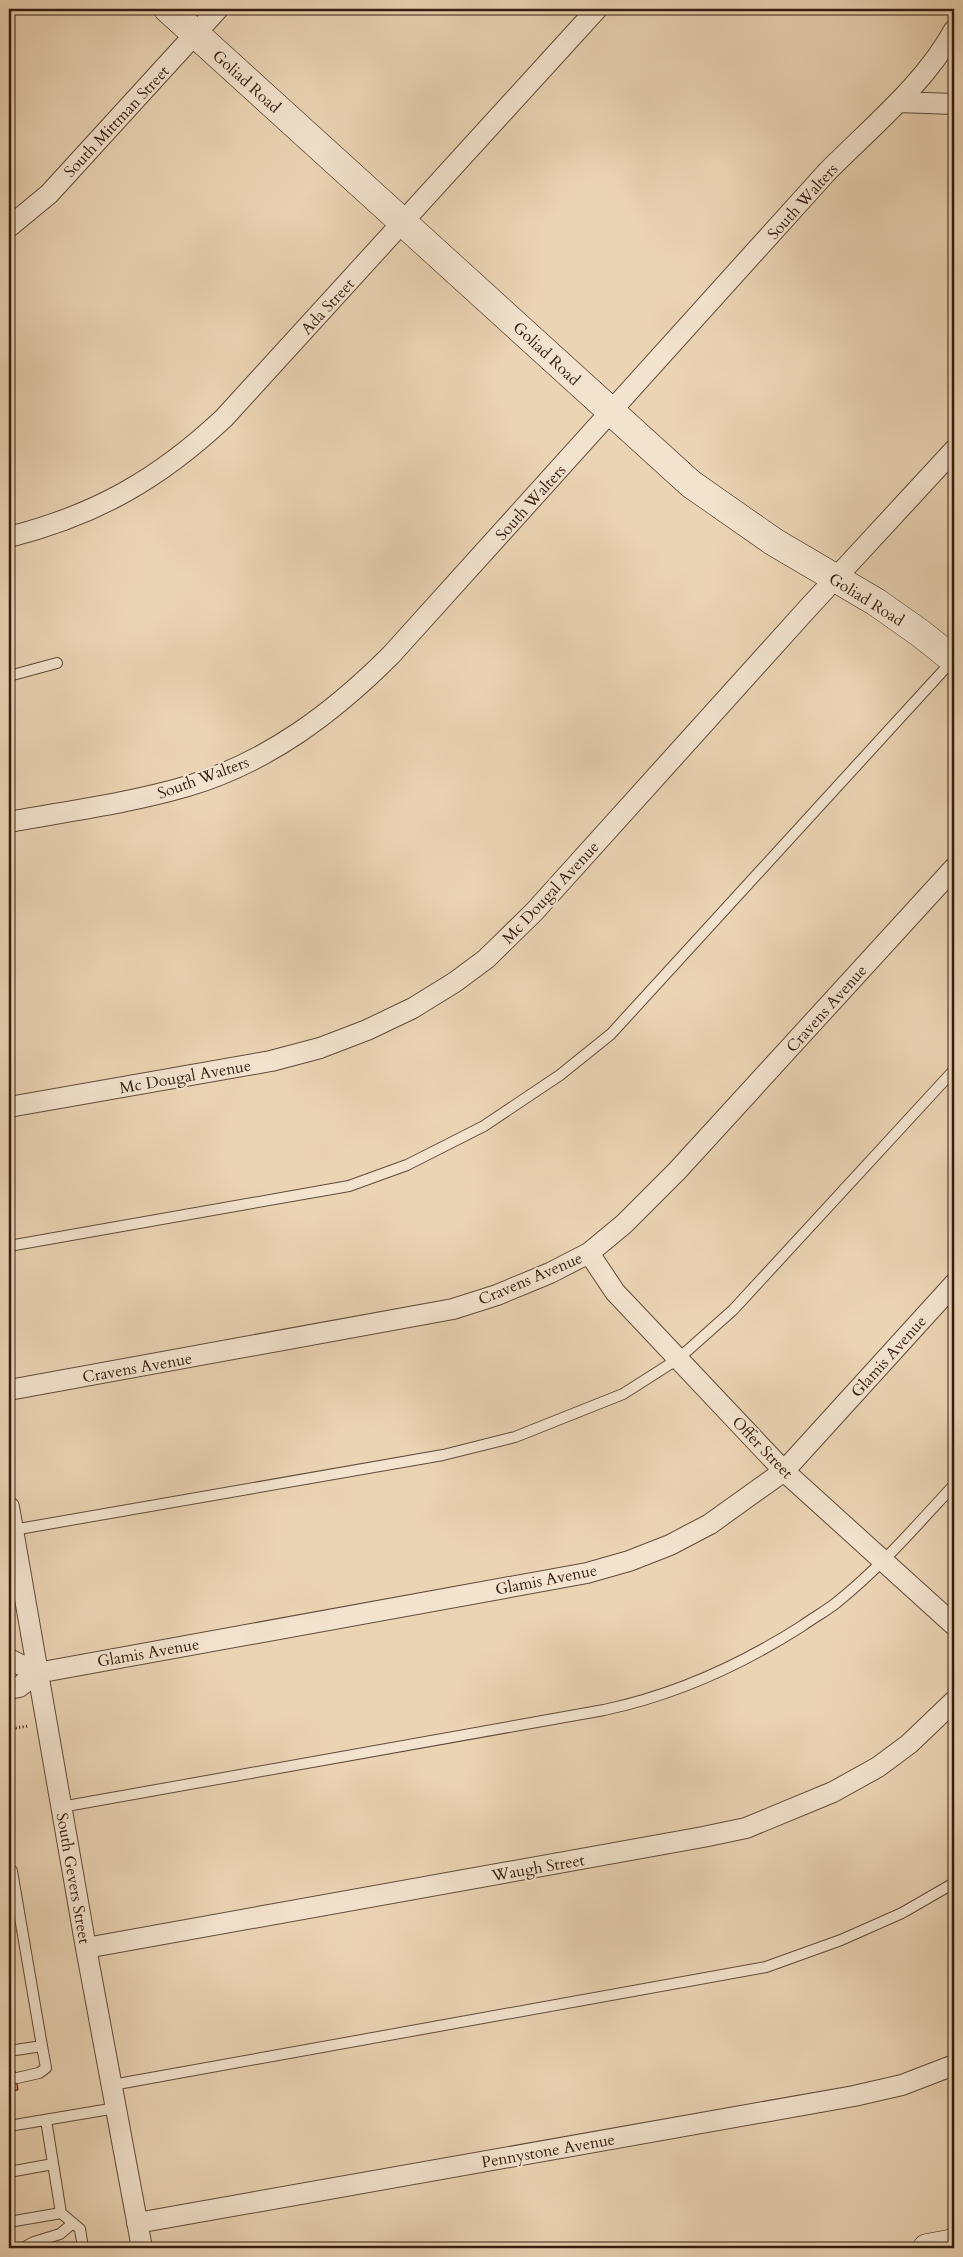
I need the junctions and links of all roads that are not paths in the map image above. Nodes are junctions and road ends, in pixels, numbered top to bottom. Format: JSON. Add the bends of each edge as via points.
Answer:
{"nodes":[{"id":1,"x":168,"y":9,"type":"edge"},
{"id":2,"x":218,"y":9,"type":"edge"},
{"id":3,"x":597,"y":9,"type":"edge"},
{"id":4,"x":954,"y":30,"type":"edge"},
{"id":5,"x":196,"y":34,"type":"junction"},
{"id":6,"x":898,"y":102,"type":"junction"},
{"id":7,"x":954,"y":104,"type":"edge"},
{"id":8,"x":404,"y":222,"type":"junction"},
{"id":9,"x":9,"y":227,"type":"edge"},
{"id":10,"x":611,"y":412,"type":"junction"},
{"id":11,"x":954,"y":450,"type":"edge"},
{"id":12,"x":9,"y":537,"type":"edge"},
{"id":13,"x":836,"y":580,"type":"junction"},
{"id":14,"x":954,"y":660,"type":"edge"},
{"id":15,"x":57,"y":663,"type":"dead end"},
{"id":16,"x":9,"y":676,"type":"edge"},
{"id":17,"x":9,"y":822,"type":"edge"},
{"id":18,"x":954,"y":868,"type":"edge"},
{"id":19,"x":954,"y":1070,"type":"edge"},
{"id":20,"x":9,"y":1106,"type":"edge"},
{"id":21,"x":9,"y":1246,"type":"edge"},
{"id":22,"x":589,"y":1253,"type":"junction"},
{"id":23,"x":954,"y":1284,"type":"edge"},
{"id":24,"x":678,"y":1359,"type":"junction"},
{"id":25,"x":9,"y":1390,"type":"edge"},
{"id":26,"x":784,"y":1471,"type":"junction"},
{"id":27,"x":954,"y":1485,"type":"edge"},
{"id":28,"x":9,"y":1507,"type":"edge"},
{"id":29,"x":13,"y":1530,"type":"junction"},
{"id":30,"x":884,"y":1561,"type":"junction"},
{"id":31,"x":954,"y":1625,"type":"edge"},
{"id":32,"x":9,"y":1659,"type":"edge"},
{"id":33,"x":37,"y":1673,"type":"junction"},
{"id":34,"x":9,"y":1689,"type":"edge"},
{"id":35,"x":954,"y":1701,"type":"edge"},
{"id":36,"x":61,"y":1807,"type":"junction"},
{"id":37,"x":9,"y":1871,"type":"edge"},
{"id":38,"x":954,"y":1884,"type":"edge"},
{"id":39,"x":86,"y":1948,"type":"junction"},
{"id":40,"x":42,"y":2046,"type":"junction"},
{"id":41,"x":9,"y":2051,"type":"edge"},
{"id":42,"x":954,"y":2065,"type":"edge"},
{"id":43,"x":17,"y":2078,"type":"dead end"},
{"id":44,"x":112,"y":2085,"type":"junction"},
{"id":45,"x":116,"y":2108,"type":"junction"},
{"id":46,"x":46,"y":2120,"type":"junction"},
{"id":47,"x":9,"y":2126,"type":"edge"},
{"id":48,"x":53,"y":2164,"type":"junction"},
{"id":49,"x":9,"y":2172,"type":"edge"},
{"id":50,"x":61,"y":2213,"type":"junction"},
{"id":51,"x":9,"y":2222,"type":"edge"},
{"id":52,"x":72,"y":2223,"type":"junction"},
{"id":53,"x":137,"y":2223,"type":"junction"},
{"id":54,"x":954,"y":2243,"type":"edge"},
{"id":55,"x":23,"y":2248,"type":"edge"},
{"id":56,"x":83,"y":2248,"type":"edge"},
{"id":57,"x":142,"y":2248,"type":"edge"},
{"id":58,"x":927,"y":2248,"type":"edge"}],
"edges":[{"from":1,"to":5,"type":"main road","name":"Goliad Road"},
{"from":2,"to":5,"type":"street","name":"South Mittman Street"},
{"from":3,"to":8,"type":"street","name":"Ada Street"},
{"from":4,"to":6,"type":"street","name":"South Walters","via":[[935,60]]},
{"from":5,"to":8,"type":"main road","name":"Goliad Road"},
{"from":5,"to":9,"type":"street","name":"South Mittman Street","via":[[49,194]]},
{"from":6,"to":7,"type":"street"},
{"from":6,"to":10,"type":"street","name":"South Walters","via":[[826,173]]},
{"from":8,"to":10,"type":"main road","name":"Goliad Road"},
{"from":8,"to":12,"type":"street","name":"Ada Street","via":[[224,418],[193,447],[123,494],[52,525]]},
{"from":10,"to":13,"type":"main road","name":"Goliad Road","via":[[691,484],[724,509]]},
{"from":10,"to":17,"type":"street","name":"South Walters","via":[[391,655],[357,690],[319,720],[278,746],[190,786],[143,798]]},
{"from":11,"to":13,"type":"street","name":"Mc Dougal Avenue"},
{"from":13,"to":14,"type":"main road","name":"Goliad Road","via":[[876,602]]},
{"from":13,"to":20,"type":"street","name":"Mc Dougal Avenue","via":[[534,912],[486,959],[455,982],[413,1008],[320,1048],[271,1060]]},
{"from":14,"to":21,"type":"lane","via":[[611,1034],[560,1075],[484,1126],[408,1165],[349,1186]]},
{"from":15,"to":16,"type":"lane"},
{"from":18,"to":22,"type":"street","name":"Cravens Avenue","via":[[677,1172]]},
{"from":19,"to":24,"type":"lane","via":[[732,1310]]},
{"from":22,"to":24,"type":"street","name":"Offer Street","via":[[615,1292]]},
{"from":22,"to":25,"type":"street","name":"Cravens Avenue","via":[[497,1295],[453,1309]]},
{"from":23,"to":26,"type":"street","name":"Glamis Avenue"},
{"from":24,"to":26,"type":"street","name":"Offer Street"},
{"from":24,"to":29,"type":"lane","via":[[623,1394],[515,1437],[442,1455]]},
{"from":26,"to":30,"type":"street","name":"Offer Street"},
{"from":26,"to":33,"type":"street","name":"Glamis Avenue","via":[[702,1528],[630,1561]]},
{"from":27,"to":30,"type":"lane"},
{"from":28,"to":29,"type":"street","name":"South Gevers Street"},
{"from":29,"to":33,"type":"street","name":"South Gevers Street"},
{"from":30,"to":31,"type":"street","name":"Offer Street"},
{"from":30,"to":36,"type":"lane","via":[[835,1604],[772,1645],[703,1680],[642,1702]]},
{"from":32,"to":33,"type":"street"},
{"from":33,"to":34,"type":"street","via":[[18,1687]]},
{"from":33,"to":36,"type":"street","name":"South Gevers Street"},
{"from":35,"to":39,"type":"street","name":"Waugh Street","via":[[929,1727],[878,1767],[833,1792],[746,1828]]},
{"from":36,"to":39,"type":"street","name":"South Gevers Street"},
{"from":37,"to":40,"type":"lane","via":[[12,1871]]},
{"from":38,"to":44,"type":"lane","via":[[902,1913],[850,1936],[766,1967]]},
{"from":39,"to":44,"type":"street","name":"South Gevers Street"},
{"from":40,"to":41,"type":"lane"},
{"from":40,"to":43,"type":"lane","via":[[46,2068],[39,2074]]},
{"from":42,"to":53,"type":"street","name":"Pennystone Avenue","via":[[902,2084],[854,2096]]},
{"from":44,"to":45,"type":"street","name":"South Gevers Street"},
{"from":45,"to":46,"type":"lane"},
{"from":45,"to":53,"type":"street","name":"South Gevers Street"},
{"from":46,"to":47,"type":"lane"},
{"from":46,"to":48,"type":"lane"},
{"from":48,"to":49,"type":"lane"},
{"from":48,"to":50,"type":"lane"},
{"from":50,"to":51,"type":"lane"},
{"from":50,"to":52,"type":"lane"},
{"from":52,"to":55,"type":"lane","via":[[60,2234]]},
{"from":52,"to":56,"type":"lane","via":[[80,2229]]},
{"from":53,"to":57,"type":"street","name":"South Gevers Street"},
{"from":54,"to":58,"type":"main road"}]}
